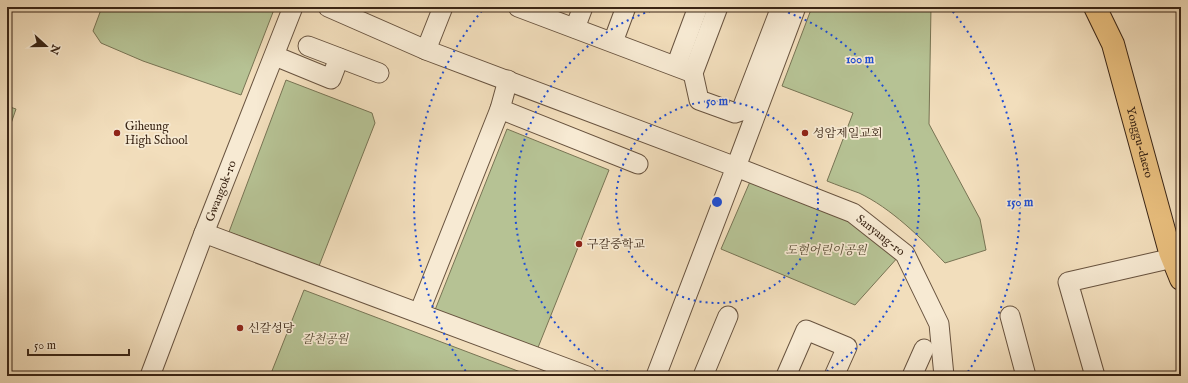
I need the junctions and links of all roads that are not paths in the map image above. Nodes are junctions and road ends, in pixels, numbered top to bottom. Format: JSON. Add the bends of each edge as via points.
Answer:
{"nodes":[{"id":1,"x":293,"y":7,"type":"edge"},
{"id":2,"x":328,"y":7,"type":"edge"},
{"id":3,"x":443,"y":7,"type":"edge"},
{"id":4,"x":518,"y":7,"type":"edge"},
{"id":5,"x":583,"y":7,"type":"edge"},
{"id":6,"x":626,"y":7,"type":"edge"},
{"id":7,"x":698,"y":7,"type":"edge"},
{"id":8,"x":718,"y":7,"type":"edge"},
{"id":9,"x":781,"y":7,"type":"edge"},
{"id":10,"x":796,"y":7,"type":"edge"},
{"id":11,"x":1095,"y":7,"type":"edge"},
{"id":12,"x":575,"y":28,"type":"junction"},
{"id":13,"x":613,"y":42,"type":"junction"},
{"id":14,"x":308,"y":46,"type":"dead end"},
{"id":15,"x":426,"y":50,"type":"junction"},
{"id":16,"x":275,"y":56,"type":"junction"},
{"id":17,"x":339,"y":58,"type":"junction"},
{"id":18,"x":685,"y":69,"type":"junction"},
{"id":19,"x":380,"y":73,"type":"dead end"},
{"id":20,"x":508,"y":80,"type":"junction"},
{"id":21,"x":500,"y":110,"type":"junction"},
{"id":22,"x":638,"y":164,"type":"dead end"},
{"id":23,"x":736,"y":167,"type":"junction"},
{"id":24,"x":204,"y":233,"type":"junction"},
{"id":25,"x":1172,"y":258,"type":"junction"},
{"id":26,"x":1181,"y":279,"type":"edge"},
{"id":27,"x":419,"y":313,"type":"junction"},
{"id":28,"x":728,"y":316,"type":"dead end"},
{"id":29,"x":1010,"y":316,"type":"dead end"},
{"id":30,"x":924,"y":349,"type":"dead end"},
{"id":31,"x":150,"y":376,"type":"edge"},
{"id":32,"x":587,"y":376,"type":"edge"},
{"id":33,"x":656,"y":376,"type":"edge"},
{"id":34,"x":703,"y":376,"type":"edge"},
{"id":35,"x":786,"y":376,"type":"edge"},
{"id":36,"x":834,"y":376,"type":"edge"},
{"id":37,"x":912,"y":376,"type":"edge"},
{"id":38,"x":944,"y":376,"type":"edge"},
{"id":39,"x":1026,"y":376,"type":"edge"},
{"id":40,"x":1095,"y":376,"type":"edge"}],
"edges":[{"from":1,"to":16,"type":"street","name":"Gwangok-ro"},
{"from":2,"to":15,"type":"street","name":"Sanyang-ro"},
{"from":3,"to":15,"type":"street"},
{"from":4,"to":12,"type":"street"},
{"from":5,"to":12,"type":"street"},
{"from":6,"to":13,"type":"street"},
{"from":7,"to":18,"type":"street"},
{"from":8,"to":18,"type":"street"},
{"from":9,"to":18,"type":"street","via":[[741,111],[735,113],[700,100]]},
{"from":10,"to":23,"type":"street"},
{"from":11,"to":25,"type":"main road","name":"Yonggu-daero","via":[[1113,44]]},
{"from":12,"to":13,"type":"street"},
{"from":13,"to":18,"type":"street"},
{"from":14,"to":17,"type":"street"},
{"from":15,"to":20,"type":"street","name":"Sanyang-ro"},
{"from":16,"to":17,"type":"street","via":[[331,79]]},
{"from":16,"to":24,"type":"street","name":"Gwangok-ro"},
{"from":17,"to":19,"type":"street"},
{"from":20,"to":21,"type":"street"},
{"from":20,"to":23,"type":"street","name":"Sanyang-ro"},
{"from":21,"to":22,"type":"street"},
{"from":21,"to":27,"type":"street"},
{"from":23,"to":33,"type":"street"},
{"from":23,"to":38,"type":"street","name":"Sanyang-ro","via":[[852,213],[905,254],[939,324]]},
{"from":24,"to":27,"type":"street"},
{"from":24,"to":31,"type":"street","name":"Gwangok-ro"},
{"from":25,"to":26,"type":"main road","name":"Yonggu-daero"},
{"from":25,"to":40,"type":"street","via":[[1068,282]]},
{"from":27,"to":32,"type":"street"},
{"from":28,"to":34,"type":"street"},
{"from":29,"to":39,"type":"street"},
{"from":30,"to":37,"type":"street"},
{"from":35,"to":36,"type":"street","via":[[806,330],[847,347]]}]}
